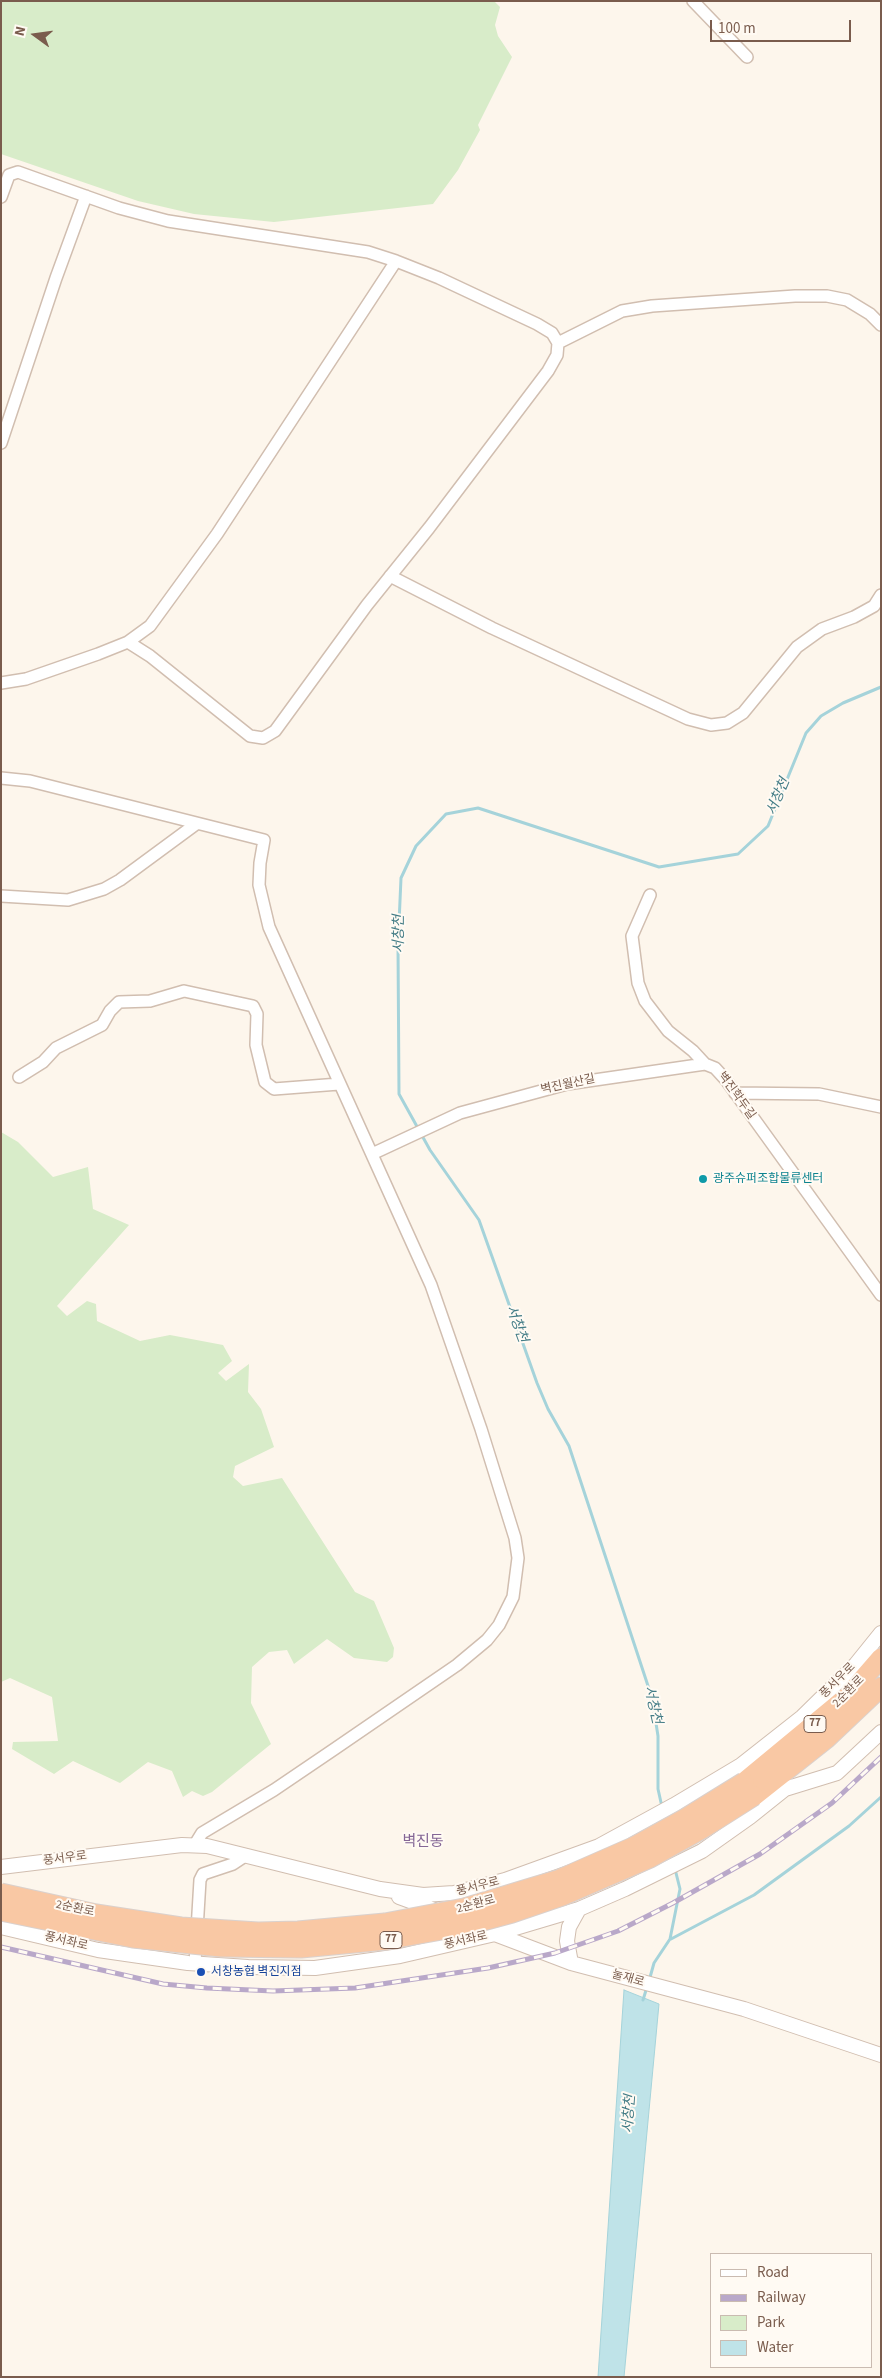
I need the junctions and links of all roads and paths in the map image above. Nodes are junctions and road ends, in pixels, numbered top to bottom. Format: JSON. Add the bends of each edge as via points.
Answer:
{"nodes":[{"id":1,"x":693,"y":1,"type":"edge"},
{"id":2,"x":748,"y":57,"type":"dead end"},
{"id":3,"x":1,"y":196,"type":"edge"},
{"id":4,"x":86,"y":196,"type":"junction"},
{"id":5,"x":396,"y":261,"type":"junction"},
{"id":6,"x":881,"y":325,"type":"edge"},
{"id":7,"x":558,"y":343,"type":"junction"},
{"id":8,"x":1,"y":443,"type":"edge"},
{"id":9,"x":390,"y":576,"type":"junction"},
{"id":10,"x":881,"y":595,"type":"edge"},
{"id":11,"x":128,"y":642,"type":"junction"},
{"id":12,"x":1,"y":684,"type":"edge"},
{"id":13,"x":1,"y":778,"type":"edge"},
{"id":14,"x":196,"y":824,"type":"junction"},
{"id":15,"x":650,"y":895,"type":"dead end"},
{"id":16,"x":1,"y":896,"type":"edge"},
{"id":17,"x":705,"y":1064,"type":"junction"},
{"id":18,"x":19,"y":1077,"type":"dead end"},
{"id":19,"x":339,"y":1084,"type":"junction"},
{"id":20,"x":735,"y":1092,"type":"junction"},
{"id":21,"x":881,"y":1107,"type":"edge"},
{"id":22,"x":372,"y":1154,"type":"junction"},
{"id":23,"x":881,"y":1295,"type":"edge"},
{"id":24,"x":881,"y":1633,"type":"edge"},
{"id":25,"x":881,"y":1658,"type":"edge"},
{"id":26,"x":881,"y":1687,"type":"edge"},
{"id":27,"x":881,"y":1732,"type":"edge"},
{"id":28,"x":749,"y":1789,"type":"junction"},
{"id":29,"x":194,"y":1846,"type":"junction"},
{"id":30,"x":245,"y":1856,"type":"junction"},
{"id":31,"x":563,"y":1859,"type":"junction"},
{"id":32,"x":1,"y":1867,"type":"edge"},
{"id":33,"x":482,"y":1886,"type":"junction"},
{"id":34,"x":380,"y":1889,"type":"junction"},
{"id":35,"x":1,"y":1893,"type":"edge"},
{"id":36,"x":579,"y":1909,"type":"junction"},
{"id":37,"x":1,"y":1911,"type":"edge"},
{"id":38,"x":560,"y":1915,"type":"junction"},
{"id":39,"x":461,"y":1921,"type":"junction"},
{"id":40,"x":1,"y":1927,"type":"edge"},
{"id":41,"x":495,"y":1934,"type":"junction"},
{"id":42,"x":195,"y":1963,"type":"junction"},
{"id":43,"x":571,"y":1963,"type":"junction"},
{"id":44,"x":881,"y":2055,"type":"edge"}],
"edges":[{"from":1,"to":2,"type":"street"},
{"from":3,"to":4,"type":"street","via":[[9,175],[18,172]]},
{"from":4,"to":5,"type":"street","via":[[168,220],[368,252]]},
{"from":4,"to":8,"type":"street"},
{"from":5,"to":7,"type":"street","via":[[537,324],[552,333]]},
{"from":5,"to":11,"type":"street","via":[[217,534],[150,626]]},
{"from":6,"to":7,"type":"street","via":[[847,300],[795,296],[622,311]]},
{"from":7,"to":9,"type":"street","via":[[557,355],[548,371]]},
{"from":9,"to":10,"type":"street","via":[[492,628],[688,719],[711,725],[727,723],[743,713],[797,647],[822,629],[874,606]]},
{"from":9,"to":11,"type":"street","via":[[276,731],[263,738],[250,736]]},
{"from":11,"to":12,"type":"street","via":[[26,679]]},
{"from":13,"to":14,"type":"street","via":[[30,781]]},
{"from":14,"to":16,"type":"street","via":[[104,889],[68,900]]},
{"from":14,"to":19,"type":"street","via":[[264,840],[259,885],[269,927]]},
{"from":15,"to":17,"type":"street","name":"벽진학두길","via":[[632,936],[638,983],[645,1001],[668,1032]]},
{"from":17,"to":20,"type":"street","name":"벽진학두길","via":[[715,1068]]},
{"from":17,"to":22,"type":"street","name":"벽진월산길","via":[[567,1084],[460,1113]]},
{"from":18,"to":19,"type":"street","via":[[43,1062],[56,1048],[102,1025],[119,1002],[150,1000],[184,991],[253,1006],[257,1014],[256,1045],[265,1082],[274,1089]]},
{"from":19,"to":22,"type":"street"},
{"from":20,"to":21,"type":"street","via":[[818,1094]]},
{"from":20,"to":23,"type":"street","name":"벽진학두길"},
{"from":22,"to":29,"type":"street","via":[[441,1312],[510,1517],[518,1558],[513,1597],[510,1608],[494,1632],[457,1665],[274,1790],[202,1833]]},
{"from":24,"to":31,"type":"street","name":"풍서우로","via":[[856,1664],[802,1717],[740,1765],[629,1831]]},
{"from":25,"to":28,"type":"highway","name":"2순환로","number":"77","via":[[848,1696]]},
{"from":26,"to":28,"type":"highway","name":"2순환로","number":"77","via":[[826,1739]]},
{"from":27,"to":36,"type":"street","name":"풍서좌로","via":[[837,1773],[785,1789],[750,1817],[685,1860]]},
{"from":28,"to":35,"type":"highway","name":"2순환로","number":"77","bridge":true,"via":[[560,1880],[464,1908],[385,1923],[298,1931],[181,1927],[96,1914]]},
{"from":28,"to":37,"type":"highway","name":"2순환로","number":"77","bridge":true,"via":[[702,1829],[650,1858],[562,1896],[464,1926],[386,1940],[301,1948],[212,1947],[108,1934]]},
{"from":29,"to":30,"type":"street","name":"풍서우로","via":[[207,1846]]},
{"from":29,"to":32,"type":"street","name":"풍서우로","via":[[158,1847]]},
{"from":30,"to":34,"type":"street","name":"풍서우로"},
{"from":30,"to":42,"type":"street","via":[[233,1864],[203,1874],[200,1880]]},
{"from":31,"to":33,"type":"street","name":"풍서우로"},
{"from":31,"to":38,"type":"street","via":[[544,1872],[539,1892],[542,1910]]},
{"from":33,"to":34,"type":"street","name":"풍서우로","via":[[444,1894]]},
{"from":33,"to":39,"type":"street","via":[[460,1903]]},
{"from":34,"to":39,"type":"street","name":"눌재로"},
{"from":36,"to":38,"type":"street","name":"풍서좌로"},
{"from":36,"to":43,"type":"street","via":[[568,1927]]},
{"from":38,"to":41,"type":"street","name":"풍서좌로"},
{"from":39,"to":41,"type":"street","name":"눌재로"},
{"from":40,"to":42,"type":"street","name":"풍서좌로","via":[[98,1950]]},
{"from":41,"to":42,"type":"street","name":"풍서좌로","via":[[400,1956],[315,1968]]},
{"from":41,"to":43,"type":"street","name":"눌재로"},
{"from":43,"to":44,"type":"street","name":"눌재로","via":[[744,2009]]}]}
